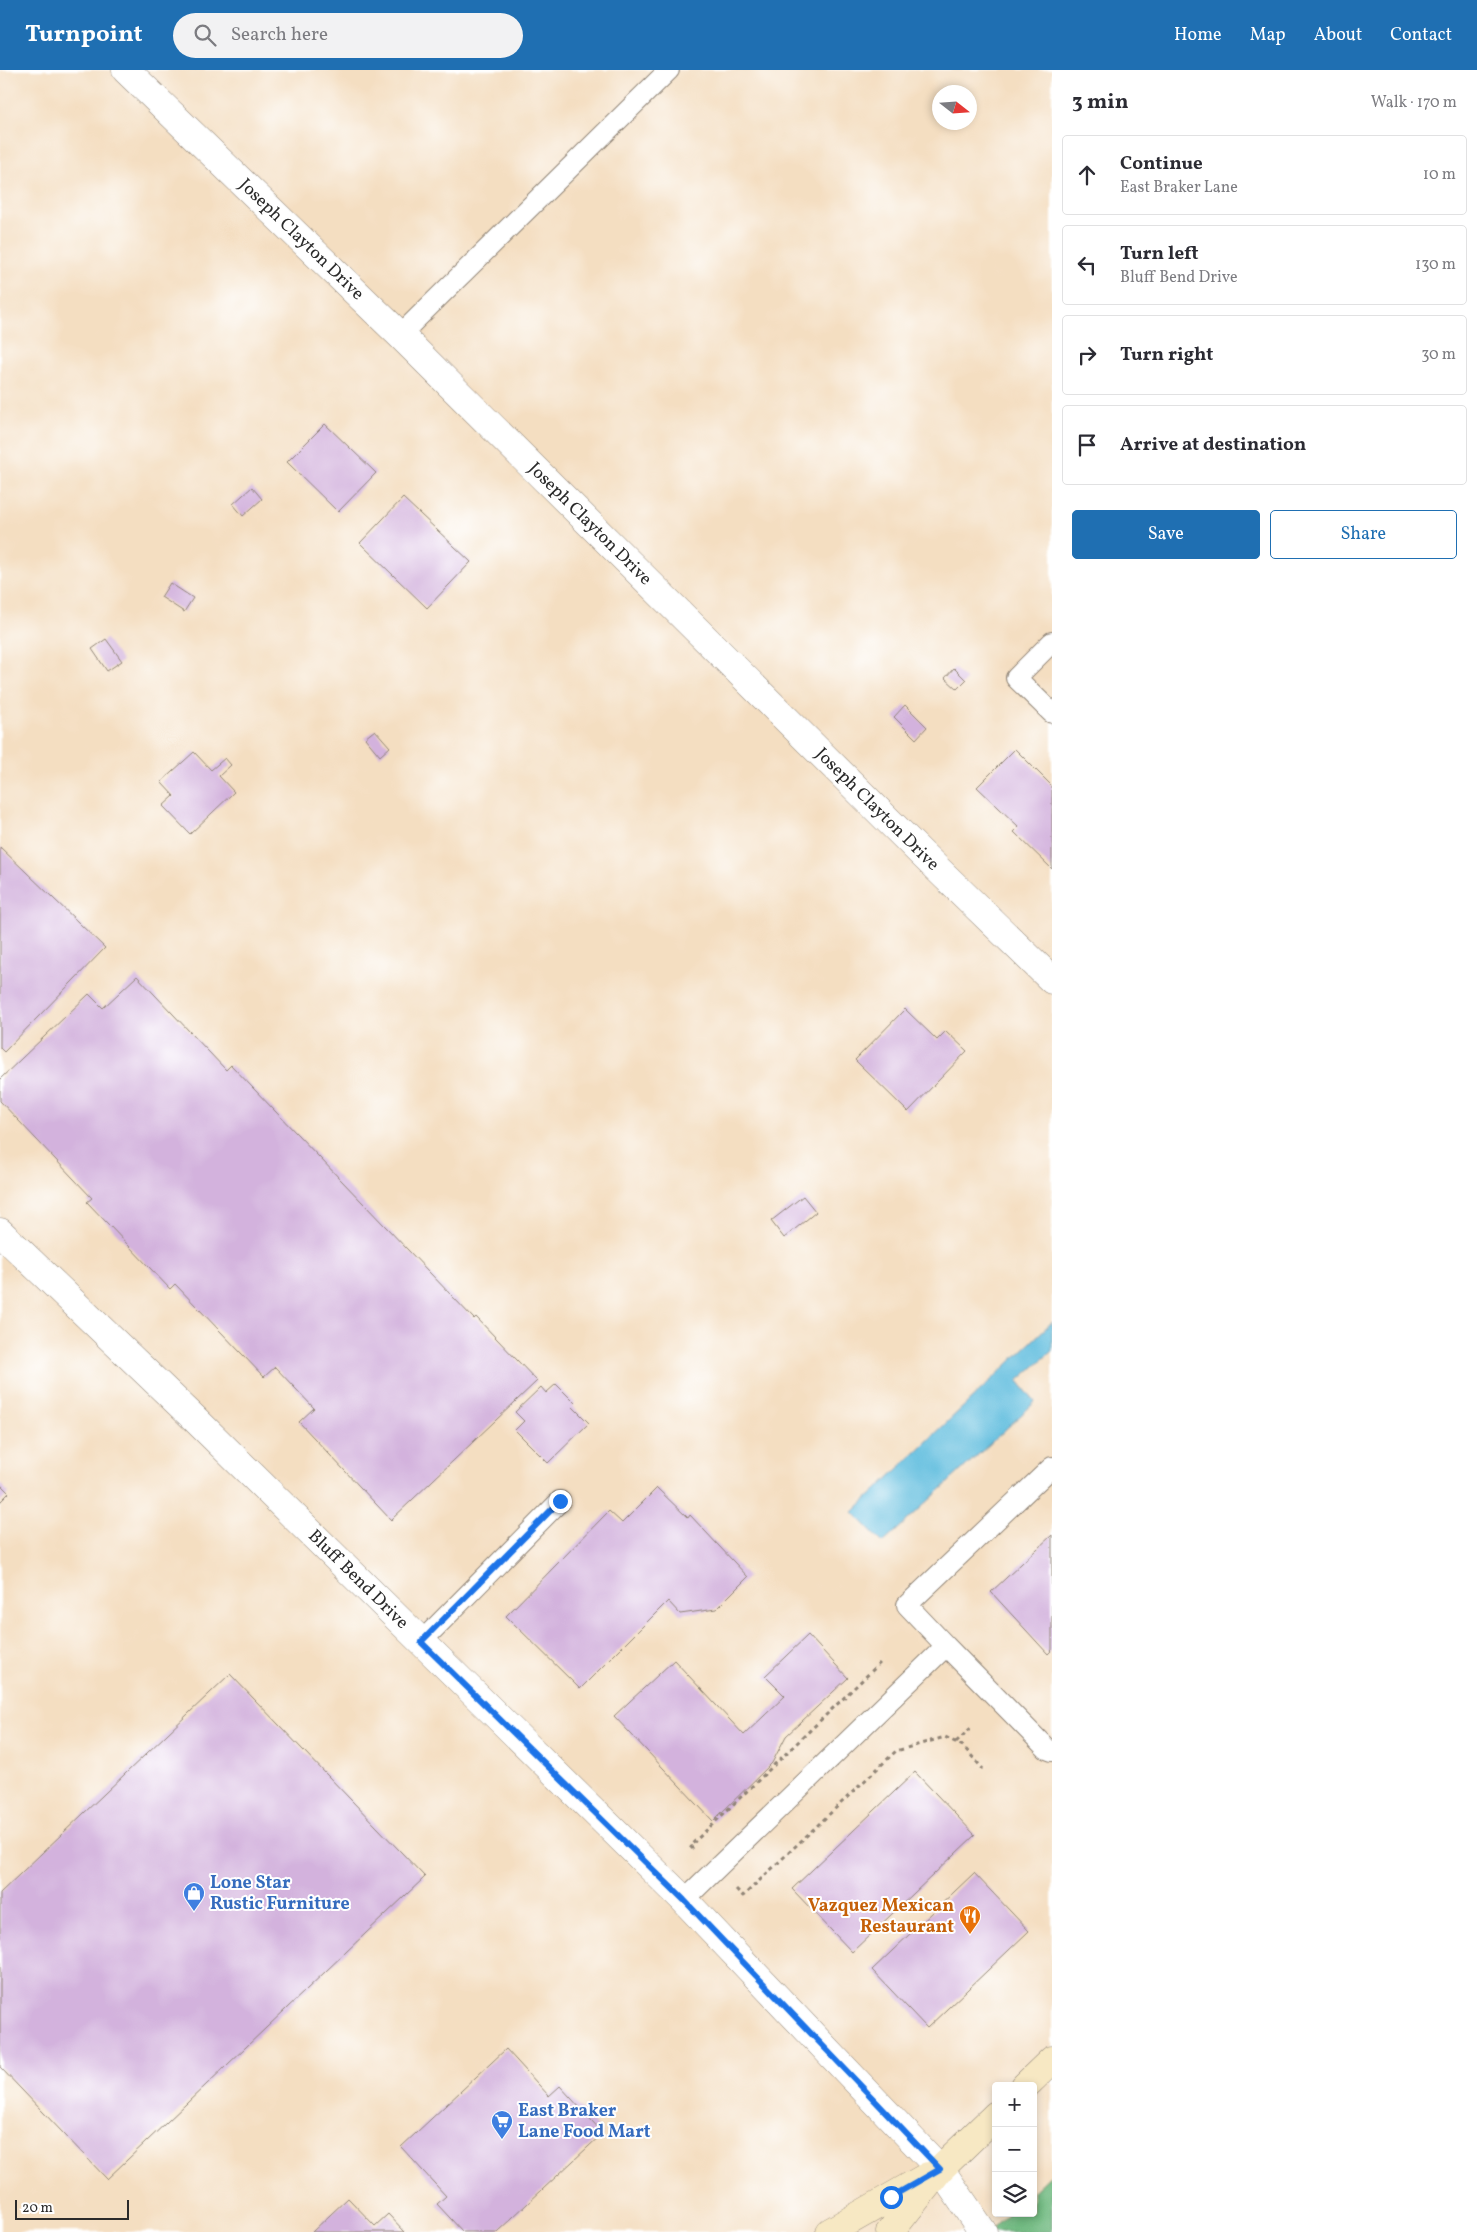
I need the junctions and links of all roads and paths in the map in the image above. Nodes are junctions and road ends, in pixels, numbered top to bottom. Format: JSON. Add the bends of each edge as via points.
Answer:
{"nodes":[{"id":1,"x":126,"y":70,"type":"edge"},
{"id":2,"x":669,"y":70,"type":"edge"},
{"id":3,"x":400,"y":335,"type":"junction"},
{"id":4,"x":1052,"y":642,"type":"edge"},
{"id":5,"x":1052,"y":712,"type":"edge"},
{"id":6,"x":1052,"y":980,"type":"edge"},
{"id":7,"x":0,"y":1232,"type":"edge"},
{"id":8,"x":1052,"y":1467,"type":"edge"},
{"id":9,"x":560,"y":1501,"type":"dead end"},
{"id":10,"x":421,"y":1642,"type":"junction"},
{"id":11,"x":946,"y":1646,"type":"junction"},
{"id":12,"x":973,"y":1726,"type":"dead end"},
{"id":13,"x":956,"y":1742,"type":"dead end"},
{"id":14,"x":1052,"y":1751,"type":"edge"},
{"id":15,"x":684,"y":1900,"type":"junction"},
{"id":16,"x":1052,"y":2060,"type":"edge"},
{"id":17,"x":1030,"y":2082,"type":"edge"},
{"id":18,"x":992,"y":2119,"type":"edge"},
{"id":19,"x":940,"y":2169,"type":"junction"},
{"id":20,"x":830,"y":2232,"type":"edge"},
{"id":21,"x":890,"y":2232,"type":"edge"},
{"id":22,"x":983,"y":2232,"type":"edge"}],
"edges":[{"from":1,"to":3,"type":"street","name":"Joseph Clayton Drive"},
{"from":2,"to":3,"type":"lane"},
{"from":3,"to":6,"type":"street","name":"Joseph Clayton Drive"},
{"from":4,"to":5,"type":"lane","via":[[1016,678]]},
{"from":7,"to":10,"type":"street","name":"Bluff Bend Drive"},
{"from":8,"to":11,"type":"lane","via":[[908,1605]]},
{"from":9,"to":10,"type":"lane"},
{"from":10,"to":15,"type":"street","name":"Bluff Bend Drive"},
{"from":11,"to":14,"type":"lane"},
{"from":11,"to":15,"type":"lane"},
{"from":12,"to":13,"type":"path"},
{"from":15,"to":19,"type":"street","name":"Bluff Bend Drive"},
{"from":16,"to":17,"type":"main road"},
{"from":18,"to":19,"type":"main road"},
{"from":19,"to":20,"type":"main road"},
{"from":19,"to":21,"type":"main road"},
{"from":19,"to":22,"type":"street","name":"Bluff Bend Drive"}]}
